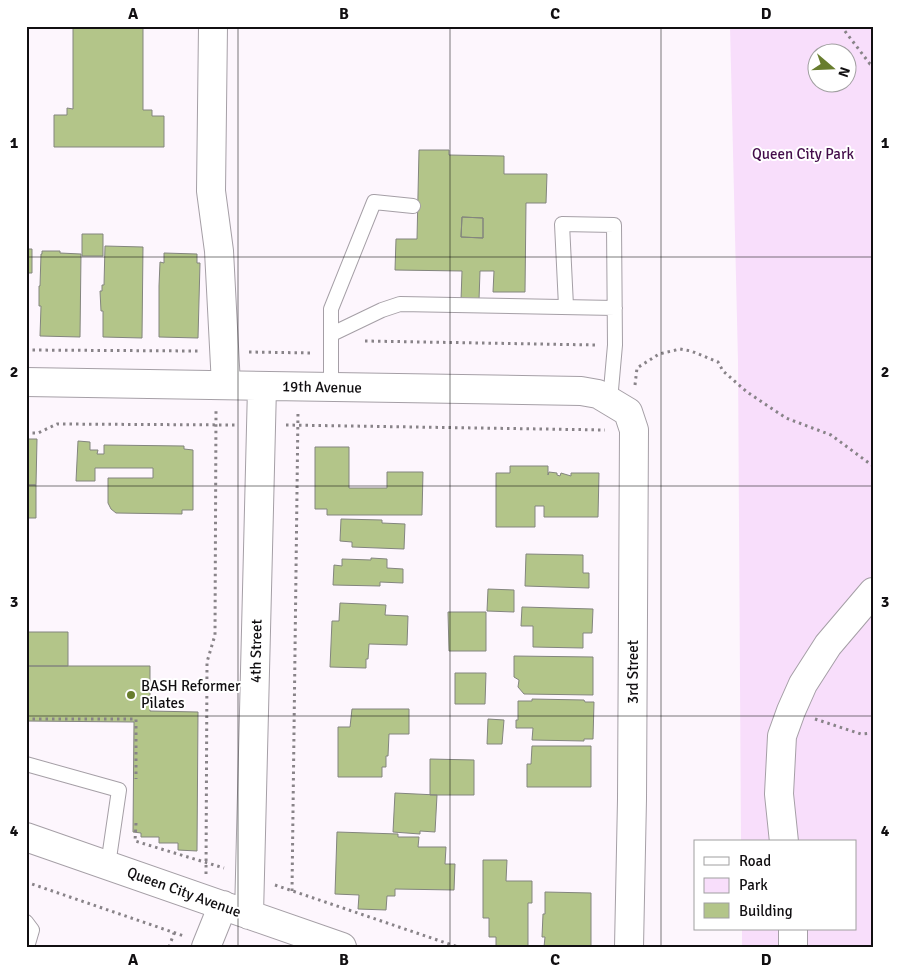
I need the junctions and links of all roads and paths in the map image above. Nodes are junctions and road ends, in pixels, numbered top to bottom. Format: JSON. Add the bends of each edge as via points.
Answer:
{"nodes":[{"id":1,"x":213,"y":26,"type":"edge"},
{"id":2,"x":841,"y":26,"type":"edge"},
{"id":3,"x":873,"y":65,"type":"edge"},
{"id":4,"x":413,"y":206,"type":"dead end"},
{"id":5,"x":566,"y":306,"type":"junction"},
{"id":6,"x":614,"y":308,"type":"junction"},
{"id":7,"x":332,"y":334,"type":"junction"},
{"id":8,"x":26,"y":382,"type":"edge"},
{"id":9,"x":226,"y":385,"type":"junction"},
{"id":10,"x":262,"y":387,"type":"junction"},
{"id":11,"x":298,"y":387,"type":"junction"},
{"id":12,"x":331,"y":388,"type":"junction"},
{"id":13,"x":616,"y":412,"type":"junction"},
{"id":14,"x":216,"y":424,"type":"junction"},
{"id":15,"x":261,"y":425,"type":"junction"},
{"id":16,"x":297,"y":425,"type":"junction"},
{"id":17,"x":26,"y":433,"type":"edge"},
{"id":18,"x":873,"y":466,"type":"edge"},
{"id":19,"x":873,"y":592,"type":"edge"},
{"id":20,"x":791,"y":711,"type":"junction"},
{"id":21,"x":26,"y":718,"type":"edge"},
{"id":22,"x":873,"y":733,"type":"edge"},
{"id":23,"x":26,"y":764,"type":"edge"},
{"id":24,"x":136,"y":785,"type":"dead end"},
{"id":25,"x":136,"y":822,"type":"dead end"},
{"id":26,"x":26,"y":837,"type":"edge"},
{"id":27,"x":784,"y":840,"type":"edge"},
{"id":28,"x":206,"y":863,"type":"junction"},
{"id":29,"x":108,"y":865,"type":"junction"},
{"id":30,"x":250,"y":876,"type":"junction"},
{"id":31,"x":26,"y":882,"type":"edge"},
{"id":32,"x":292,"y":891,"type":"junction"},
{"id":33,"x":215,"y":902,"type":"junction"},
{"id":34,"x":249,"y":915,"type":"junction"},
{"id":35,"x":26,"y":922,"type":"edge"},
{"id":36,"x":793,"y":930,"type":"edge"},
{"id":37,"x":174,"y":932,"type":"junction"},
{"id":38,"x":207,"y":945,"type":"edge"},
{"id":39,"x":27,"y":947,"type":"edge"},
{"id":40,"x":169,"y":947,"type":"edge"},
{"id":41,"x":342,"y":947,"type":"edge"},
{"id":42,"x":458,"y":947,"type":"edge"},
{"id":43,"x":629,"y":947,"type":"edge"},
{"id":44,"x":793,"y":947,"type":"edge"}],
"edges":[{"from":1,"to":9,"type":"street","via":[[211,191],[219,251]]},
{"from":2,"to":3,"type":"path"},
{"from":4,"to":7,"type":"lane","via":[[374,202],[331,309]]},
{"from":5,"to":6,"type":"lane"},
{"from":5,"to":6,"type":"lane","via":[[562,224],[614,225]]},
{"from":5,"to":7,"type":"lane","via":[[400,304]]},
{"from":6,"to":13,"type":"lane"},
{"from":7,"to":12,"type":"lane"},
{"from":8,"to":9,"type":"street","name":"19th Avenue"},
{"from":9,"to":10,"type":"street","name":"19th Avenue"},
{"from":9,"to":14,"type":"path","via":[[216,408]]},
{"from":10,"to":11,"type":"street","name":"19th Avenue"},
{"from":10,"to":15,"type":"street","name":"4th Street"},
{"from":11,"to":12,"type":"street","name":"19th Avenue"},
{"from":11,"to":16,"type":"path"},
{"from":12,"to":13,"type":"street","name":"19th Avenue","via":[[580,391],[598,394]]},
{"from":13,"to":16,"type":"path"},
{"from":13,"to":18,"type":"path","via":[[636,393],[637,368],[659,354],[680,349],[691,351],[718,362],[722,371],[747,392],[786,418],[831,435]]},
{"from":13,"to":43,"type":"street","name":"3rd Street","via":[[634,430]]},
{"from":14,"to":15,"type":"path"},
{"from":14,"to":17,"type":"path","via":[[57,424],[38,433]]},
{"from":14,"to":28,"type":"path","via":[[215,635],[207,662]]},
{"from":15,"to":16,"type":"path"},
{"from":15,"to":30,"type":"street","name":"4th Street"},
{"from":16,"to":32,"type":"path"},
{"from":19,"to":20,"type":"street","via":[[828,646],[803,684]]},
{"from":20,"to":22,"type":"path","via":[[861,734]]},
{"from":20,"to":27,"type":"street","via":[[782,736],[779,794]]},
{"from":21,"to":24,"type":"path","via":[[136,720]]},
{"from":23,"to":29,"type":"lane","via":[[119,790]]},
{"from":25,"to":28,"type":"path","via":[[135,841]]},
{"from":26,"to":29,"type":"street","name":"Queen City Avenue"},
{"from":28,"to":30,"type":"path"},
{"from":28,"to":33,"type":"path"},
{"from":29,"to":33,"type":"street","name":"Queen City Avenue"},
{"from":30,"to":32,"type":"path"},
{"from":30,"to":34,"type":"street","name":"4th Street"},
{"from":31,"to":37,"type":"path"},
{"from":32,"to":42,"type":"path"},
{"from":33,"to":34,"type":"street","name":"Queen City Avenue"},
{"from":33,"to":38,"type":"street"},
{"from":34,"to":41,"type":"street","name":"Queen City Avenue"},
{"from":35,"to":39,"type":"lane","via":[[32,930]]},
{"from":36,"to":44,"type":"street"},
{"from":37,"to":38,"type":"path"},
{"from":37,"to":40,"type":"path"}]}
